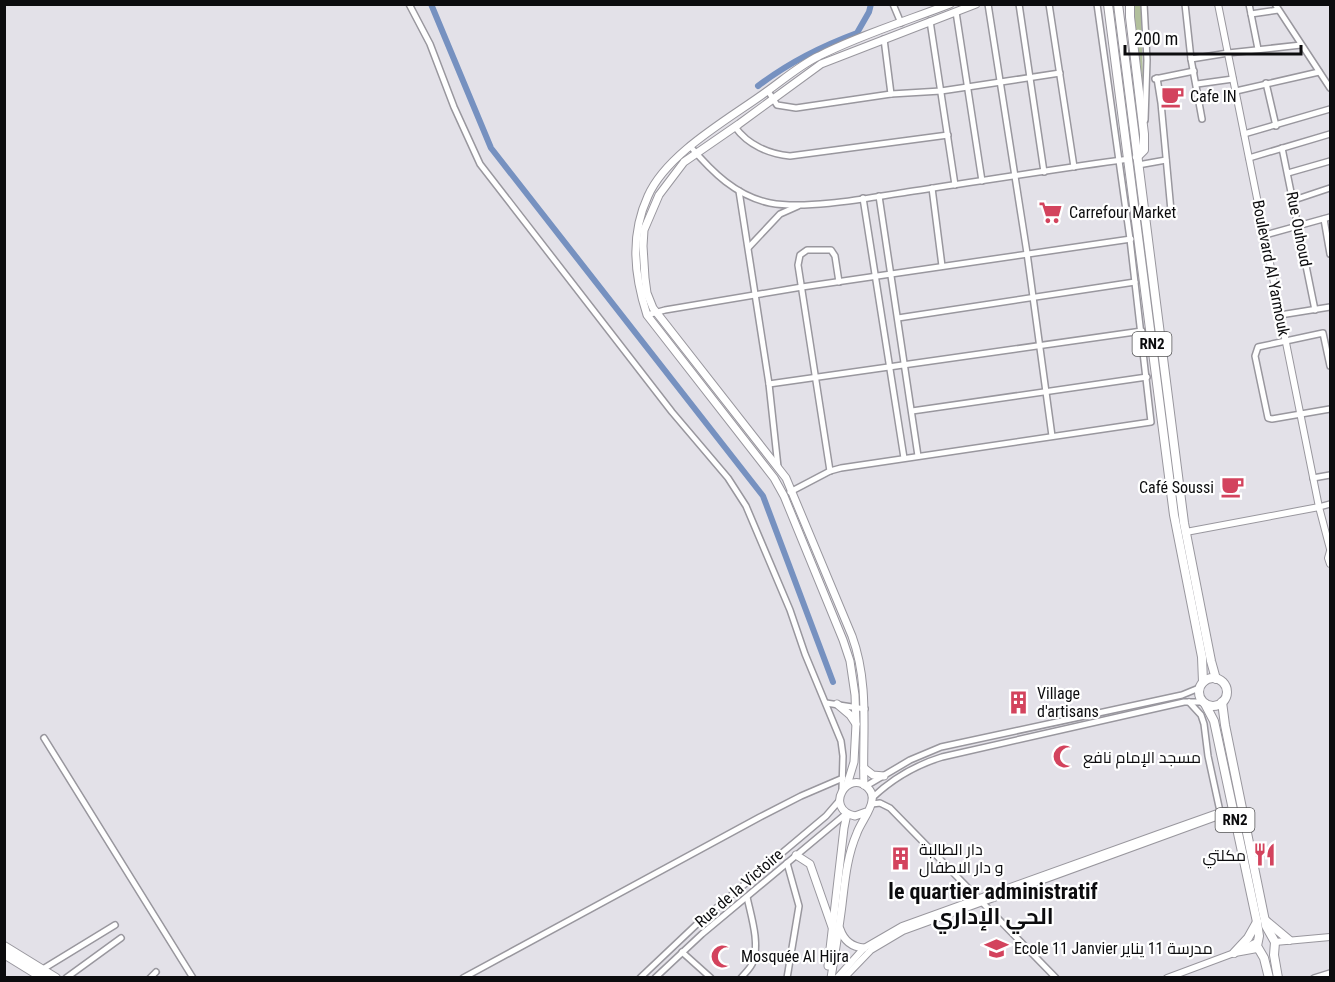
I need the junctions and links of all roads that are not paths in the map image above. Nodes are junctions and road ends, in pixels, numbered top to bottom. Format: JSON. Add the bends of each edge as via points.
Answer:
{"nodes":[{"id":1,"x":409,"y":4,"type":"edge"},
{"id":2,"x":893,"y":4,"type":"edge"},
{"id":3,"x":950,"y":4,"type":"edge"},
{"id":4,"x":976,"y":4,"type":"edge"},
{"id":5,"x":988,"y":4,"type":"edge"},
{"id":6,"x":1019,"y":4,"type":"edge"},
{"id":7,"x":1049,"y":4,"type":"edge"},
{"id":8,"x":1097,"y":4,"type":"edge"},
{"id":9,"x":1108,"y":4,"type":"edge"},
{"id":10,"x":1118,"y":4,"type":"edge"},
{"id":11,"x":1130,"y":4,"type":"edge"},
{"id":12,"x":1144,"y":4,"type":"edge"},
{"id":13,"x":1185,"y":4,"type":"edge"},
{"id":14,"x":1218,"y":4,"type":"edge"},
{"id":15,"x":1249,"y":4,"type":"edge"},
{"id":16,"x":1276,"y":7,"type":"edge"},
{"id":17,"x":956,"y":12,"type":"junction"},
{"id":18,"x":1251,"y":14,"type":"junction"},
{"id":19,"x":930,"y":21,"type":"junction"},
{"id":20,"x":901,"y":23,"type":"junction"},
{"id":21,"x":884,"y":39,"type":"junction"},
{"id":22,"x":1301,"y":45,"type":"junction"},
{"id":23,"x":1258,"y":49,"type":"junction"},
{"id":24,"x":1228,"y":53,"type":"junction"},
{"id":25,"x":1191,"y":59,"type":"junction"},
{"id":26,"x":1194,"y":71,"type":"junction"},
{"id":27,"x":1319,"y":72,"type":"junction"},
{"id":28,"x":1060,"y":73,"type":"junction"},
{"id":29,"x":1030,"y":78,"type":"junction"},
{"id":30,"x":1156,"y":78,"type":"junction"},
{"id":31,"x":1233,"y":79,"type":"junction"},
{"id":32,"x":1000,"y":82,"type":"junction"},
{"id":33,"x":1147,"y":83,"type":"junction"},
{"id":34,"x":1197,"y":84,"type":"junction"},
{"id":35,"x":1266,"y":84,"type":"junction"},
{"id":36,"x":967,"y":87,"type":"junction"},
{"id":37,"x":1330,"y":88,"type":"edge"},
{"id":38,"x":768,"y":91,"type":"junction"},
{"id":39,"x":941,"y":91,"type":"junction"},
{"id":40,"x":1236,"y":91,"type":"junction"},
{"id":41,"x":891,"y":94,"type":"junction"},
{"id":42,"x":772,"y":99,"type":"junction"},
{"id":43,"x":1330,"y":109,"type":"edge"},
{"id":44,"x":1202,"y":119,"type":"dead end"},
{"id":45,"x":1276,"y":126,"type":"junction"},
{"id":46,"x":735,"y":127,"type":"junction"},
{"id":47,"x":1144,"y":134,"type":"junction"},
{"id":48,"x":1244,"y":134,"type":"junction"},
{"id":49,"x":1330,"y":134,"type":"edge"},
{"id":50,"x":948,"y":135,"type":"junction"},
{"id":51,"x":690,"y":146,"type":"junction"},
{"id":52,"x":1282,"y":148,"type":"junction"},
{"id":53,"x":696,"y":153,"type":"junction"},
{"id":54,"x":1249,"y":158,"type":"junction"},
{"id":55,"x":1119,"y":160,"type":"junction"},
{"id":56,"x":1135,"y":160,"type":"junction"},
{"id":57,"x":1166,"y":160,"type":"junction"},
{"id":58,"x":1330,"y":161,"type":"edge"},
{"id":59,"x":1074,"y":167,"type":"junction"},
{"id":60,"x":1044,"y":172,"type":"junction"},
{"id":61,"x":1288,"y":173,"type":"junction"},
{"id":62,"x":1013,"y":176,"type":"junction"},
{"id":63,"x":982,"y":181,"type":"junction"},
{"id":64,"x":955,"y":185,"type":"junction"},
{"id":65,"x":932,"y":188,"type":"junction"},
{"id":66,"x":1330,"y":188,"type":"edge"},
{"id":67,"x":739,"y":191,"type":"junction"},
{"id":68,"x":879,"y":196,"type":"junction"},
{"id":69,"x":863,"y":198,"type":"junction"},
{"id":70,"x":1294,"y":200,"type":"junction"},
{"id":71,"x":802,"y":204,"type":"junction"},
{"id":72,"x":1172,"y":211,"type":"dead end"},
{"id":73,"x":1330,"y":217,"type":"edge"},
{"id":74,"x":1324,"y":219,"type":"junction"},
{"id":75,"x":1299,"y":226,"type":"junction"},
{"id":76,"x":1264,"y":235,"type":"junction"},
{"id":77,"x":1134,"y":238,"type":"junction"},
{"id":78,"x":749,"y":247,"type":"junction"},
{"id":79,"x":1027,"y":253,"type":"junction"},
{"id":80,"x":1330,"y":254,"type":"edge"},
{"id":81,"x":942,"y":266,"type":"junction"},
{"id":82,"x":890,"y":274,"type":"junction"},
{"id":83,"x":874,"y":276,"type":"junction"},
{"id":84,"x":839,"y":282,"type":"junction"},
{"id":85,"x":1134,"y":282,"type":"junction"},
{"id":86,"x":802,"y":287,"type":"junction"},
{"id":87,"x":755,"y":295,"type":"junction"},
{"id":88,"x":1033,"y":298,"type":"junction"},
{"id":89,"x":1330,"y":307,"type":"edge"},
{"id":90,"x":1315,"y":310,"type":"junction"},
{"id":91,"x":655,"y":312,"type":"junction"},
{"id":92,"x":647,"y":315,"type":"junction"},
{"id":93,"x":1280,"y":315,"type":"junction"},
{"id":94,"x":898,"y":318,"type":"junction"},
{"id":95,"x":1151,"y":329,"type":"junction"},
{"id":96,"x":1141,"y":331,"type":"junction"},
{"id":97,"x":1286,"y":341,"type":"junction"},
{"id":98,"x":1039,"y":345,"type":"junction"},
{"id":99,"x":905,"y":365,"type":"junction"},
{"id":100,"x":1330,"y":366,"type":"edge"},
{"id":101,"x":889,"y":367,"type":"junction"},
{"id":102,"x":816,"y":377,"type":"junction"},
{"id":103,"x":1147,"y":377,"type":"junction"},
{"id":104,"x":769,"y":384,"type":"junction"},
{"id":105,"x":1046,"y":392,"type":"junction"},
{"id":106,"x":1330,"y":409,"type":"edge"},
{"id":107,"x":912,"y":411,"type":"junction"},
{"id":108,"x":1300,"y":414,"type":"junction"},
{"id":109,"x":1052,"y":436,"type":"junction"},
{"id":110,"x":918,"y":456,"type":"junction"},
{"id":111,"x":904,"y":458,"type":"junction"},
{"id":112,"x":778,"y":467,"type":"junction"},
{"id":113,"x":830,"y":471,"type":"junction"},
{"id":114,"x":1330,"y":475,"type":"edge"},
{"id":115,"x":1313,"y":478,"type":"junction"},
{"id":116,"x":793,"y":491,"type":"junction"},
{"id":117,"x":784,"y":496,"type":"junction"},
{"id":118,"x":1330,"y":504,"type":"edge"},
{"id":119,"x":1318,"y":507,"type":"junction"},
{"id":120,"x":1186,"y":532,"type":"junction"},
{"id":121,"x":1329,"y":533,"type":"edge"},
{"id":122,"x":1330,"y":550,"type":"edge"},
{"id":123,"x":1330,"y":564,"type":"edge"},
{"id":124,"x":1216,"y":679,"type":"junction"},
{"id":125,"x":1201,"y":685,"type":"junction"},
{"id":126,"x":1189,"y":702,"type":"junction"},
{"id":127,"x":1222,"y":702,"type":"junction"},
{"id":128,"x":826,"y":703,"type":"junction"},
{"id":129,"x":1204,"y":703,"type":"junction"},
{"id":130,"x":837,"y":704,"type":"junction"},
{"id":131,"x":856,"y":707,"type":"junction"},
{"id":132,"x":865,"y":709,"type":"junction"},
{"id":133,"x":856,"y":724,"type":"junction"},
{"id":134,"x":44,"y":738,"type":"dead end"},
{"id":135,"x":864,"y":768,"type":"junction"},
{"id":136,"x":884,"y":776,"type":"junction"},
{"id":137,"x":843,"y":778,"type":"junction"},
{"id":138,"x":865,"y":786,"type":"junction"},
{"id":139,"x":845,"y":788,"type":"junction"},
{"id":140,"x":839,"y":801,"type":"junction"},
{"id":141,"x":872,"y":801,"type":"junction"},
{"id":142,"x":1233,"y":810,"type":"junction"},
{"id":143,"x":866,"y":812,"type":"junction"},
{"id":144,"x":847,"y":814,"type":"junction"},
{"id":145,"x":1220,"y":814,"type":"junction"},
{"id":146,"x":796,"y":855,"type":"junction"},
{"id":147,"x":787,"y":862,"type":"junction"},
{"id":148,"x":747,"y":897,"type":"junction"},
{"id":149,"x":981,"y":899,"type":"junction"},
{"id":150,"x":1261,"y":921,"type":"junction"},
{"id":151,"x":115,"y":926,"type":"dead end"},
{"id":152,"x":836,"y":927,"type":"junction"},
{"id":153,"x":1330,"y":937,"type":"edge"},
{"id":154,"x":121,"y":938,"type":"dead end"},
{"id":155,"x":1289,"y":940,"type":"junction"},
{"id":156,"x":1273,"y":943,"type":"junction"},
{"id":157,"x":4,"y":945,"type":"edge"},
{"id":158,"x":1259,"y":945,"type":"junction"},
{"id":159,"x":864,"y":948,"type":"junction"},
{"id":160,"x":682,"y":952,"type":"junction"},
{"id":161,"x":1234,"y":953,"type":"junction"},
{"id":162,"x":4,"y":954,"type":"edge"},
{"id":163,"x":703,"y":970,"type":"junction"},
{"id":164,"x":156,"y":972,"type":"dead end"},
{"id":165,"x":1330,"y":973,"type":"edge"},
{"id":166,"x":43,"y":974,"type":"edge"},
{"id":167,"x":56,"y":978,"type":"edge"},
{"id":168,"x":66,"y":978,"type":"edge"},
{"id":169,"x":150,"y":978,"type":"edge"},
{"id":170,"x":193,"y":978,"type":"edge"},
{"id":171,"x":463,"y":978,"type":"edge"},
{"id":172,"x":640,"y":978,"type":"edge"},
{"id":173,"x":655,"y":978,"type":"edge"},
{"id":174,"x":697,"y":978,"type":"edge"},
{"id":175,"x":711,"y":978,"type":"edge"},
{"id":176,"x":741,"y":978,"type":"edge"},
{"id":177,"x":787,"y":978,"type":"edge"},
{"id":178,"x":829,"y":978,"type":"edge"},
{"id":179,"x":837,"y":978,"type":"edge"},
{"id":180,"x":844,"y":978,"type":"edge"},
{"id":181,"x":1056,"y":978,"type":"edge"},
{"id":182,"x":1167,"y":978,"type":"edge"},
{"id":183,"x":1269,"y":978,"type":"edge"},
{"id":184,"x":1278,"y":978,"type":"edge"},
{"id":185,"x":1314,"y":978,"type":"edge"}],
"edges":[{"from":1,"to":128,"type":"street","via":[[480,164],[746,506]]},
{"from":2,"to":20,"type":"street"},
{"from":3,"to":20,"type":"main road"},
{"from":4,"to":17,"type":"main road"},
{"from":5,"to":32,"type":"street"},
{"from":6,"to":29,"type":"street"},
{"from":7,"to":28,"type":"street"},
{"from":8,"to":55,"type":"street"},
{"from":9,"to":56,"type":"highway","number":"RN2"},
{"from":10,"to":56,"type":"highway","number":"RN2"},
{"from":11,"to":47,"type":"highway"},
{"from":12,"to":33,"type":"street"},
{"from":13,"to":25,"type":"street"},
{"from":14,"to":24,"type":"street","name":"Boulevard Al Yarmouk"},
{"from":15,"to":18,"type":"street"},
{"from":16,"to":18,"type":"street"},
{"from":16,"to":22,"type":"street"},
{"from":17,"to":19,"type":"main road"},
{"from":17,"to":36,"type":"street"},
{"from":18,"to":23,"type":"street"},
{"from":19,"to":21,"type":"main road"},
{"from":19,"to":39,"type":"street"},
{"from":20,"to":38,"type":"main road","via":[[818,57]]},
{"from":21,"to":41,"type":"street"},
{"from":21,"to":42,"type":"main road","via":[[821,64]]},
{"from":22,"to":23,"type":"street"},
{"from":22,"to":27,"type":"street"},
{"from":23,"to":24,"type":"street"},
{"from":24,"to":25,"type":"street"},
{"from":24,"to":31,"type":"street","name":"Boulevard Al Yarmouk"},
{"from":25,"to":26,"type":"street"},
{"from":26,"to":30,"type":"street"},
{"from":26,"to":34,"type":"street"},
{"from":27,"to":35,"type":"street"},
{"from":27,"to":37,"type":"street"},
{"from":28,"to":29,"type":"street"},
{"from":28,"to":59,"type":"street"},
{"from":29,"to":32,"type":"street"},
{"from":29,"to":60,"type":"street"},
{"from":30,"to":33,"type":"street"},
{"from":30,"to":57,"type":"street"},
{"from":31,"to":34,"type":"street"},
{"from":31,"to":40,"type":"street","name":"Boulevard Al Yarmouk"},
{"from":32,"to":36,"type":"street"},
{"from":32,"to":62,"type":"street"},
{"from":33,"to":47,"type":"street"},
{"from":34,"to":44,"type":"street"},
{"from":35,"to":40,"type":"street"},
{"from":35,"to":45,"type":"street"},
{"from":36,"to":39,"type":"street"},
{"from":36,"to":63,"type":"street"},
{"from":38,"to":42,"type":"street"},
{"from":38,"to":51,"type":"main road"},
{"from":39,"to":41,"type":"street"},
{"from":39,"to":50,"type":"street"},
{"from":40,"to":48,"type":"street","name":"Boulevard Al Yarmouk"},
{"from":41,"to":42,"type":"street","via":[[796,108],[782,106]]},
{"from":42,"to":46,"type":"main road"},
{"from":43,"to":45,"type":"street"},
{"from":45,"to":48,"type":"street"},
{"from":46,"to":50,"type":"street","via":[[761,149],[790,156]]},
{"from":46,"to":53,"type":"main road"},
{"from":47,"to":56,"type":"highway","via":[[1144,150]]},
{"from":48,"to":54,"type":"street","name":"Boulevard Al Yarmouk"},
{"from":49,"to":52,"type":"street"},
{"from":50,"to":64,"type":"street"},
{"from":51,"to":53,"type":"street"},
{"from":51,"to":92,"type":"main road","via":[[665,169],[648,195],[640,217],[635,258]]},
{"from":52,"to":54,"type":"street"},
{"from":52,"to":61,"type":"street","name":"Rue Ouhoud"},
{"from":53,"to":67,"type":"street","via":[[716,175]]},
{"from":53,"to":91,"type":"main road","via":[[663,188],[644,230],[645,284]]},
{"from":54,"to":76,"type":"street","name":"Boulevard Al Yarmouk"},
{"from":55,"to":56,"type":"street"},
{"from":55,"to":59,"type":"street"},
{"from":55,"to":77,"type":"street"},
{"from":56,"to":57,"type":"street"},
{"from":56,"to":77,"type":"highway","number":"RN2"},
{"from":56,"to":120,"type":"highway","number":"RN2"},
{"from":57,"to":72,"type":"street"},
{"from":58,"to":61,"type":"street"},
{"from":59,"to":60,"type":"street"},
{"from":60,"to":62,"type":"street"},
{"from":61,"to":70,"type":"street","name":"Rue Ouhoud"},
{"from":62,"to":63,"type":"street"},
{"from":62,"to":79,"type":"street"},
{"from":63,"to":64,"type":"street"},
{"from":64,"to":65,"type":"street"},
{"from":65,"to":68,"type":"street"},
{"from":65,"to":81,"type":"street"},
{"from":66,"to":70,"type":"street"},
{"from":67,"to":71,"type":"street","via":[[769,202]]},
{"from":67,"to":78,"type":"street"},
{"from":68,"to":69,"type":"street"},
{"from":68,"to":82,"type":"street"},
{"from":69,"to":71,"type":"street"},
{"from":69,"to":83,"type":"street"},
{"from":70,"to":75,"type":"street","name":"Rue Ouhoud"},
{"from":71,"to":78,"type":"street","via":[[780,213]]},
{"from":73,"to":74,"type":"street"},
{"from":74,"to":75,"type":"street"},
{"from":74,"to":80,"type":"street"},
{"from":75,"to":76,"type":"street"},
{"from":75,"to":90,"type":"street","name":"Rue Ouhoud"},
{"from":76,"to":93,"type":"street","name":"Boulevard Al Yarmouk"},
{"from":77,"to":79,"type":"street"},
{"from":77,"to":85,"type":"street"},
{"from":77,"to":95,"type":"highway","number":"RN2"},
{"from":78,"to":87,"type":"street"},
{"from":79,"to":81,"type":"street"},
{"from":79,"to":88,"type":"street"},
{"from":81,"to":82,"type":"street"},
{"from":82,"to":83,"type":"street"},
{"from":82,"to":94,"type":"street"},
{"from":83,"to":84,"type":"street"},
{"from":83,"to":101,"type":"street"},
{"from":84,"to":86,"type":"street"},
{"from":84,"to":86,"type":"street","via":[[831,250],[807,250],[798,260]]},
{"from":85,"to":88,"type":"street"},
{"from":85,"to":96,"type":"street"},
{"from":86,"to":87,"type":"street"},
{"from":86,"to":102,"type":"street"},
{"from":87,"to":91,"type":"street"},
{"from":87,"to":104,"type":"street"},
{"from":88,"to":94,"type":"street"},
{"from":88,"to":98,"type":"street"},
{"from":89,"to":90,"type":"street"},
{"from":90,"to":93,"type":"street"},
{"from":91,"to":92,"type":"street"},
{"from":91,"to":112,"type":"main road"},
{"from":92,"to":117,"type":"main road"},
{"from":93,"to":97,"type":"street","name":"Boulevard Al Yarmouk"},
{"from":94,"to":99,"type":"street"},
{"from":95,"to":96,"type":"street"},
{"from":95,"to":125,"type":"highway","number":"RN2","via":[[1174,515],[1202,657]]},
{"from":96,"to":98,"type":"street"},
{"from":96,"to":103,"type":"street"},
{"from":97,"to":100,"type":"street","via":[[1324,334]]},
{"from":97,"to":108,"type":"street","name":"Boulevard Al Yarmouk"},
{"from":97,"to":108,"type":"street","via":[[1256,350],[1264,407],[1272,419]]},
{"from":98,"to":99,"type":"street"},
{"from":98,"to":105,"type":"street"},
{"from":99,"to":101,"type":"street"},
{"from":99,"to":107,"type":"street"},
{"from":101,"to":102,"type":"street"},
{"from":101,"to":111,"type":"street"},
{"from":102,"to":104,"type":"street"},
{"from":102,"to":113,"type":"street"},
{"from":103,"to":105,"type":"street"},
{"from":103,"to":109,"type":"street","via":[[1151,422]]},
{"from":104,"to":112,"type":"street"},
{"from":105,"to":107,"type":"street"},
{"from":105,"to":109,"type":"street"},
{"from":106,"to":108,"type":"street"},
{"from":107,"to":110,"type":"street"},
{"from":108,"to":115,"type":"street","name":"Boulevard Al Yarmouk"},
{"from":109,"to":110,"type":"street"},
{"from":110,"to":111,"type":"street"},
{"from":111,"to":113,"type":"street"},
{"from":112,"to":116,"type":"main road"},
{"from":113,"to":116,"type":"street"},
{"from":114,"to":115,"type":"street"},
{"from":115,"to":119,"type":"street","name":"Boulevard Al Yarmouk"},
{"from":116,"to":117,"type":"street"},
{"from":116,"to":132,"type":"main road","via":[[856,647]]},
{"from":117,"to":131,"type":"main road","via":[[847,650]]},
{"from":118,"to":119,"type":"street"},
{"from":119,"to":120,"type":"street"},
{"from":119,"to":121,"type":"street","name":"Boulevard Al Yarmouk"},
{"from":120,"to":124,"type":"highway","number":"RN2"},
{"from":121,"to":122,"type":"street","name":"Boulevard Al Yarmouk"},
{"from":122,"to":123,"type":"street","name":"Boulevard Al Yarmouk"},
{"from":124,"to":125,"type":"highway"},
{"from":124,"to":127,"type":"highway","number":"RN2","via":[[1226,689]]},
{"from":125,"to":129,"type":"highway","number":"RN2","via":[[1199,696]]},
{"from":125,"to":136,"type":"street","via":[[1182,695],[941,747]]},
{"from":126,"to":129,"type":"street"},
{"from":126,"to":141,"type":"street","via":[[942,757],[909,770]]},
{"from":126,"to":145,"type":"street","via":[[1204,724]]},
{"from":127,"to":129,"type":"highway","via":[[1216,706]]},
{"from":127,"to":150,"type":"highway","number":"RN2"},
{"from":128,"to":130,"type":"street"},
{"from":128,"to":137,"type":"street","via":[[841,741]]},
{"from":129,"to":142,"type":"highway","number":"RN2","via":[[1214,721]]},
{"from":130,"to":131,"type":"street"},
{"from":130,"to":133,"type":"main road"},
{"from":131,"to":132,"type":"street"},
{"from":131,"to":133,"type":"main road"},
{"from":132,"to":135,"type":"main road"},
{"from":133,"to":139,"type":"main road","via":[[854,762]]},
{"from":134,"to":170,"type":"street"},
{"from":135,"to":136,"type":"main road","via":[[873,775]]},
{"from":135,"to":138,"type":"main road"},
{"from":136,"to":138,"type":"street"},
{"from":137,"to":139,"type":"street"},
{"from":137,"to":171,"type":"street","via":[[760,817]]},
{"from":138,"to":139,"type":"main road","via":[[856,783]]},
{"from":138,"to":141,"type":"main road"},
{"from":139,"to":140,"type":"main road"},
{"from":140,"to":144,"type":"main road"},
{"from":140,"to":172,"type":"street","name":"Rue de la Victoire"},
{"from":141,"to":143,"type":"main road"},
{"from":141,"to":149,"type":"street","via":[[890,808]]},
{"from":142,"to":145,"type":"street"},
{"from":142,"to":150,"type":"highway","number":"RN2"},
{"from":143,"to":144,"type":"main road","via":[[859,816]]},
{"from":143,"to":152,"type":"main road","via":[[848,861]]},
{"from":144,"to":146,"type":"street","name":"Rue de la Victoire"},
{"from":144,"to":152,"type":"main road"},
{"from":145,"to":149,"type":"street"},
{"from":146,"to":147,"type":"street","name":"Rue de la Victoire"},
{"from":146,"to":152,"type":"main road","via":[[810,864]]},
{"from":147,"to":148,"type":"street","name":"Rue de la Victoire"},
{"from":147,"to":177,"type":"street","via":[[798,906]]},
{"from":148,"to":160,"type":"street","name":"Rue de la Victoire"},
{"from":148,"to":176,"type":"street","via":[[754,954]]},
{"from":149,"to":159,"type":"street","via":[[902,926]]},
{"from":149,"to":180,"type":"street","via":[[886,939]]},
{"from":149,"to":181,"type":"street"},
{"from":150,"to":155,"type":"highway"},
{"from":150,"to":156,"type":"highway","number":"RN2"},
{"from":150,"to":158,"type":"highway","number":"RN2"},
{"from":150,"to":161,"type":"highway"},
{"from":151,"to":166,"type":"street"},
{"from":152,"to":159,"type":"main road","via":[[847,942]]},
{"from":152,"to":178,"type":"main road"},
{"from":153,"to":155,"type":"street"},
{"from":154,"to":168,"type":"street"},
{"from":155,"to":156,"type":"street"},
{"from":156,"to":158,"type":"highway","via":[[1264,935]]},
{"from":156,"to":158,"type":"highway","via":[[1270,953]]},
{"from":156,"to":184,"type":"highway","number":"RN2"},
{"from":157,"to":166,"type":"highway"},
{"from":158,"to":161,"type":"street"},
{"from":158,"to":183,"type":"highway","number":"RN2"},
{"from":159,"to":179,"type":"street"},
{"from":160,"to":163,"type":"street"},
{"from":160,"to":173,"type":"street","name":"Rue de la Victoire"},
{"from":161,"to":182,"type":"street"},
{"from":162,"to":166,"type":"highway"},
{"from":163,"to":174,"type":"street"},
{"from":163,"to":175,"type":"street"},
{"from":164,"to":169,"type":"street"},
{"from":165,"to":185,"type":"street"},
{"from":166,"to":167,"type":"highway"}]}
